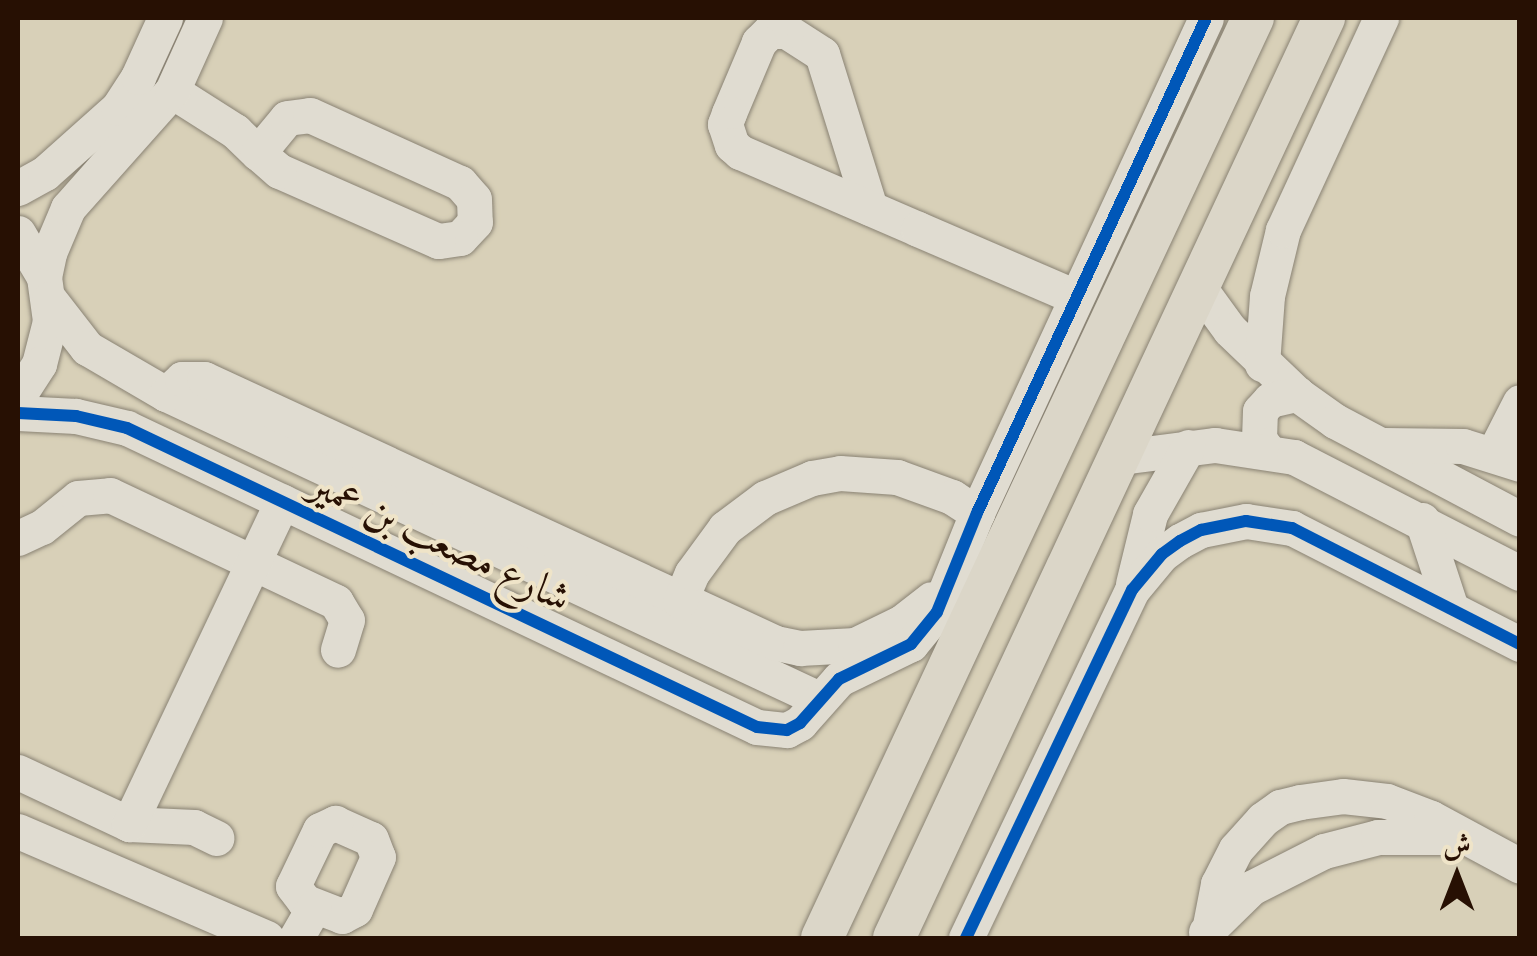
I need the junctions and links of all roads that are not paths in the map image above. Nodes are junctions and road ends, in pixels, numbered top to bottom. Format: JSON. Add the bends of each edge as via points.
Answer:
{"nodes":[{"id":1,"x":165,"y":18,"type":"edge"},
{"id":2,"x":205,"y":18,"type":"edge"},
{"id":3,"x":1206,"y":18,"type":"edge"},
{"id":4,"x":1253,"y":18,"type":"edge"},
{"id":5,"x":1324,"y":18,"type":"edge"},
{"id":6,"x":1381,"y":18,"type":"edge"},
{"id":7,"x":172,"y":91,"type":"junction"},
{"id":8,"x":258,"y":153,"type":"junction"},
{"id":9,"x":18,"y":188,"type":"edge"},
{"id":10,"x":870,"y":208,"type":"junction"},
{"id":11,"x":18,"y":233,"type":"edge"},
{"id":12,"x":1198,"y":286,"type":"junction"},
{"id":13,"x":47,"y":288,"type":"junction"},
{"id":14,"x":1076,"y":297,"type":"junction"},
{"id":15,"x":1262,"y":364,"type":"junction"},
{"id":16,"x":166,"y":394,"type":"junction"},
{"id":17,"x":1297,"y":394,"type":"junction"},
{"id":18,"x":18,"y":396,"type":"edge"},
{"id":19,"x":1520,"y":402,"type":"edge"},
{"id":20,"x":18,"y":412,"type":"edge"},
{"id":21,"x":1378,"y":445,"type":"junction"},
{"id":22,"x":1188,"y":447,"type":"junction"},
{"id":23,"x":1268,"y":450,"type":"junction"},
{"id":24,"x":1122,"y":457,"type":"junction"},
{"id":25,"x":1506,"y":458,"type":"edge"},
{"id":26,"x":282,"y":502,"type":"junction"},
{"id":27,"x":977,"y":513,"type":"junction"},
{"id":28,"x":1520,"y":519,"type":"edge"},
{"id":29,"x":1422,"y":520,"type":"junction"},
{"id":30,"x":18,"y":538,"type":"edge"},
{"id":31,"x":252,"y":564,"type":"junction"},
{"id":32,"x":1520,"y":573,"type":"edge"},
{"id":33,"x":947,"y":586,"type":"junction"},
{"id":34,"x":1132,"y":590,"type":"junction"},
{"id":35,"x":680,"y":601,"type":"junction"},
{"id":36,"x":1451,"y":608,"type":"junction"},
{"id":37,"x":1520,"y":644,"type":"edge"},
{"id":38,"x":338,"y":650,"type":"dead end"},
{"id":39,"x":818,"y":698,"type":"junction"},
{"id":40,"x":18,"y":772,"type":"edge"},
{"id":41,"x":129,"y":824,"type":"junction"},
{"id":42,"x":18,"y":831,"type":"edge"},
{"id":43,"x":217,"y":838,"type":"dead end"},
{"id":44,"x":1460,"y":838,"type":"junction"},
{"id":45,"x":1520,"y":866,"type":"edge"},
{"id":46,"x":314,"y":906,"type":"dead end"},
{"id":47,"x":1206,"y":932,"type":"edge"},
{"id":48,"x":267,"y":938,"type":"edge"},
{"id":49,"x":296,"y":938,"type":"edge"},
{"id":50,"x":822,"y":938,"type":"edge"},
{"id":51,"x":894,"y":938,"type":"edge"},
{"id":52,"x":966,"y":938,"type":"edge"}],
"edges":[{"from":1,"to":9,"type":"street","via":[[118,108]]},
{"from":2,"to":7,"type":"street"},
{"from":3,"to":14,"type":"street"},
{"from":4,"to":50,"type":"main road"},
{"from":5,"to":12,"type":"main road"},
{"from":6,"to":15,"type":"street","via":[[1283,230],[1267,296]]},
{"from":7,"to":8,"type":"street"},
{"from":7,"to":13,"type":"street","via":[[68,208],[53,241]]},
{"from":8,"to":8,"type":"street","via":[[287,118],[310,115],[460,183],[474,200],[475,222],[460,238],[438,241],[279,170]]},
{"from":10,"to":10,"type":"street","via":[[732,145],[728,113],[770,31],[786,31],[822,54]]},
{"from":10,"to":14,"type":"street"},
{"from":11,"to":13,"type":"street","name":"شارع مصعب بن عمير"},
{"from":12,"to":15,"type":"street"},
{"from":12,"to":24,"type":"main road"},
{"from":13,"to":16,"type":"street","name":"شارع مصعب بن عمير","via":[[87,348]]},
{"from":13,"to":18,"type":"street","via":[[47,343]]},
{"from":14,"to":27,"type":"street"},
{"from":15,"to":17,"type":"street"},
{"from":16,"to":35,"type":"street","via":[[182,379],[204,379]]},
{"from":16,"to":39,"type":"street","name":"شارع مصعب بن عمير"},
{"from":17,"to":21,"type":"street"},
{"from":17,"to":23,"type":"street","via":[[1283,394],[1260,411],[1259,439]]},
{"from":19,"to":25,"type":"street"},
{"from":20,"to":26,"type":"street","name":"شارع مصعب بن عمير","via":[[127,428]]},
{"from":21,"to":25,"type":"street","via":[[1462,446]]},
{"from":21,"to":28,"type":"street"},
{"from":22,"to":23,"type":"street"},
{"from":22,"to":24,"type":"street"},
{"from":22,"to":34,"type":"street","via":[[1150,514]]},
{"from":23,"to":29,"type":"street","via":[[1319,467]]},
{"from":24,"to":51,"type":"main road"},
{"from":26,"to":31,"type":"street"},
{"from":26,"to":39,"type":"street","name":"شارع مصعب بن عمير","via":[[757,726],[787,730],[800,724]]},
{"from":27,"to":33,"type":"street"},
{"from":27,"to":35,"type":"street","via":[[897,476],[812,478],[765,498],[725,528]]},
{"from":29,"to":32,"type":"street"},
{"from":29,"to":36,"type":"street"},
{"from":30,"to":31,"type":"street","via":[[78,498],[110,495]]},
{"from":31,"to":38,"type":"street","via":[[342,606],[347,620]]},
{"from":31,"to":41,"type":"street"},
{"from":33,"to":35,"type":"street","via":[[876,637],[828,648],[776,643]]},
{"from":33,"to":39,"type":"street","via":[[937,612],[911,644],[839,679]]},
{"from":34,"to":36,"type":"street","via":[[1180,540],[1223,524],[1258,522],[1313,536]]},
{"from":34,"to":52,"type":"street"},
{"from":36,"to":37,"type":"street"},
{"from":40,"to":41,"type":"street"},
{"from":41,"to":43,"type":"street","via":[[194,827]]},
{"from":42,"to":48,"type":"street"},
{"from":44,"to":45,"type":"street"},
{"from":44,"to":47,"type":"street","via":[[1391,836],[1324,850],[1274,874]]},
{"from":44,"to":47,"type":"street","via":[[1387,801],[1343,796],[1280,808],[1249,833],[1226,866]]},
{"from":46,"to":49,"type":"street"}]}
